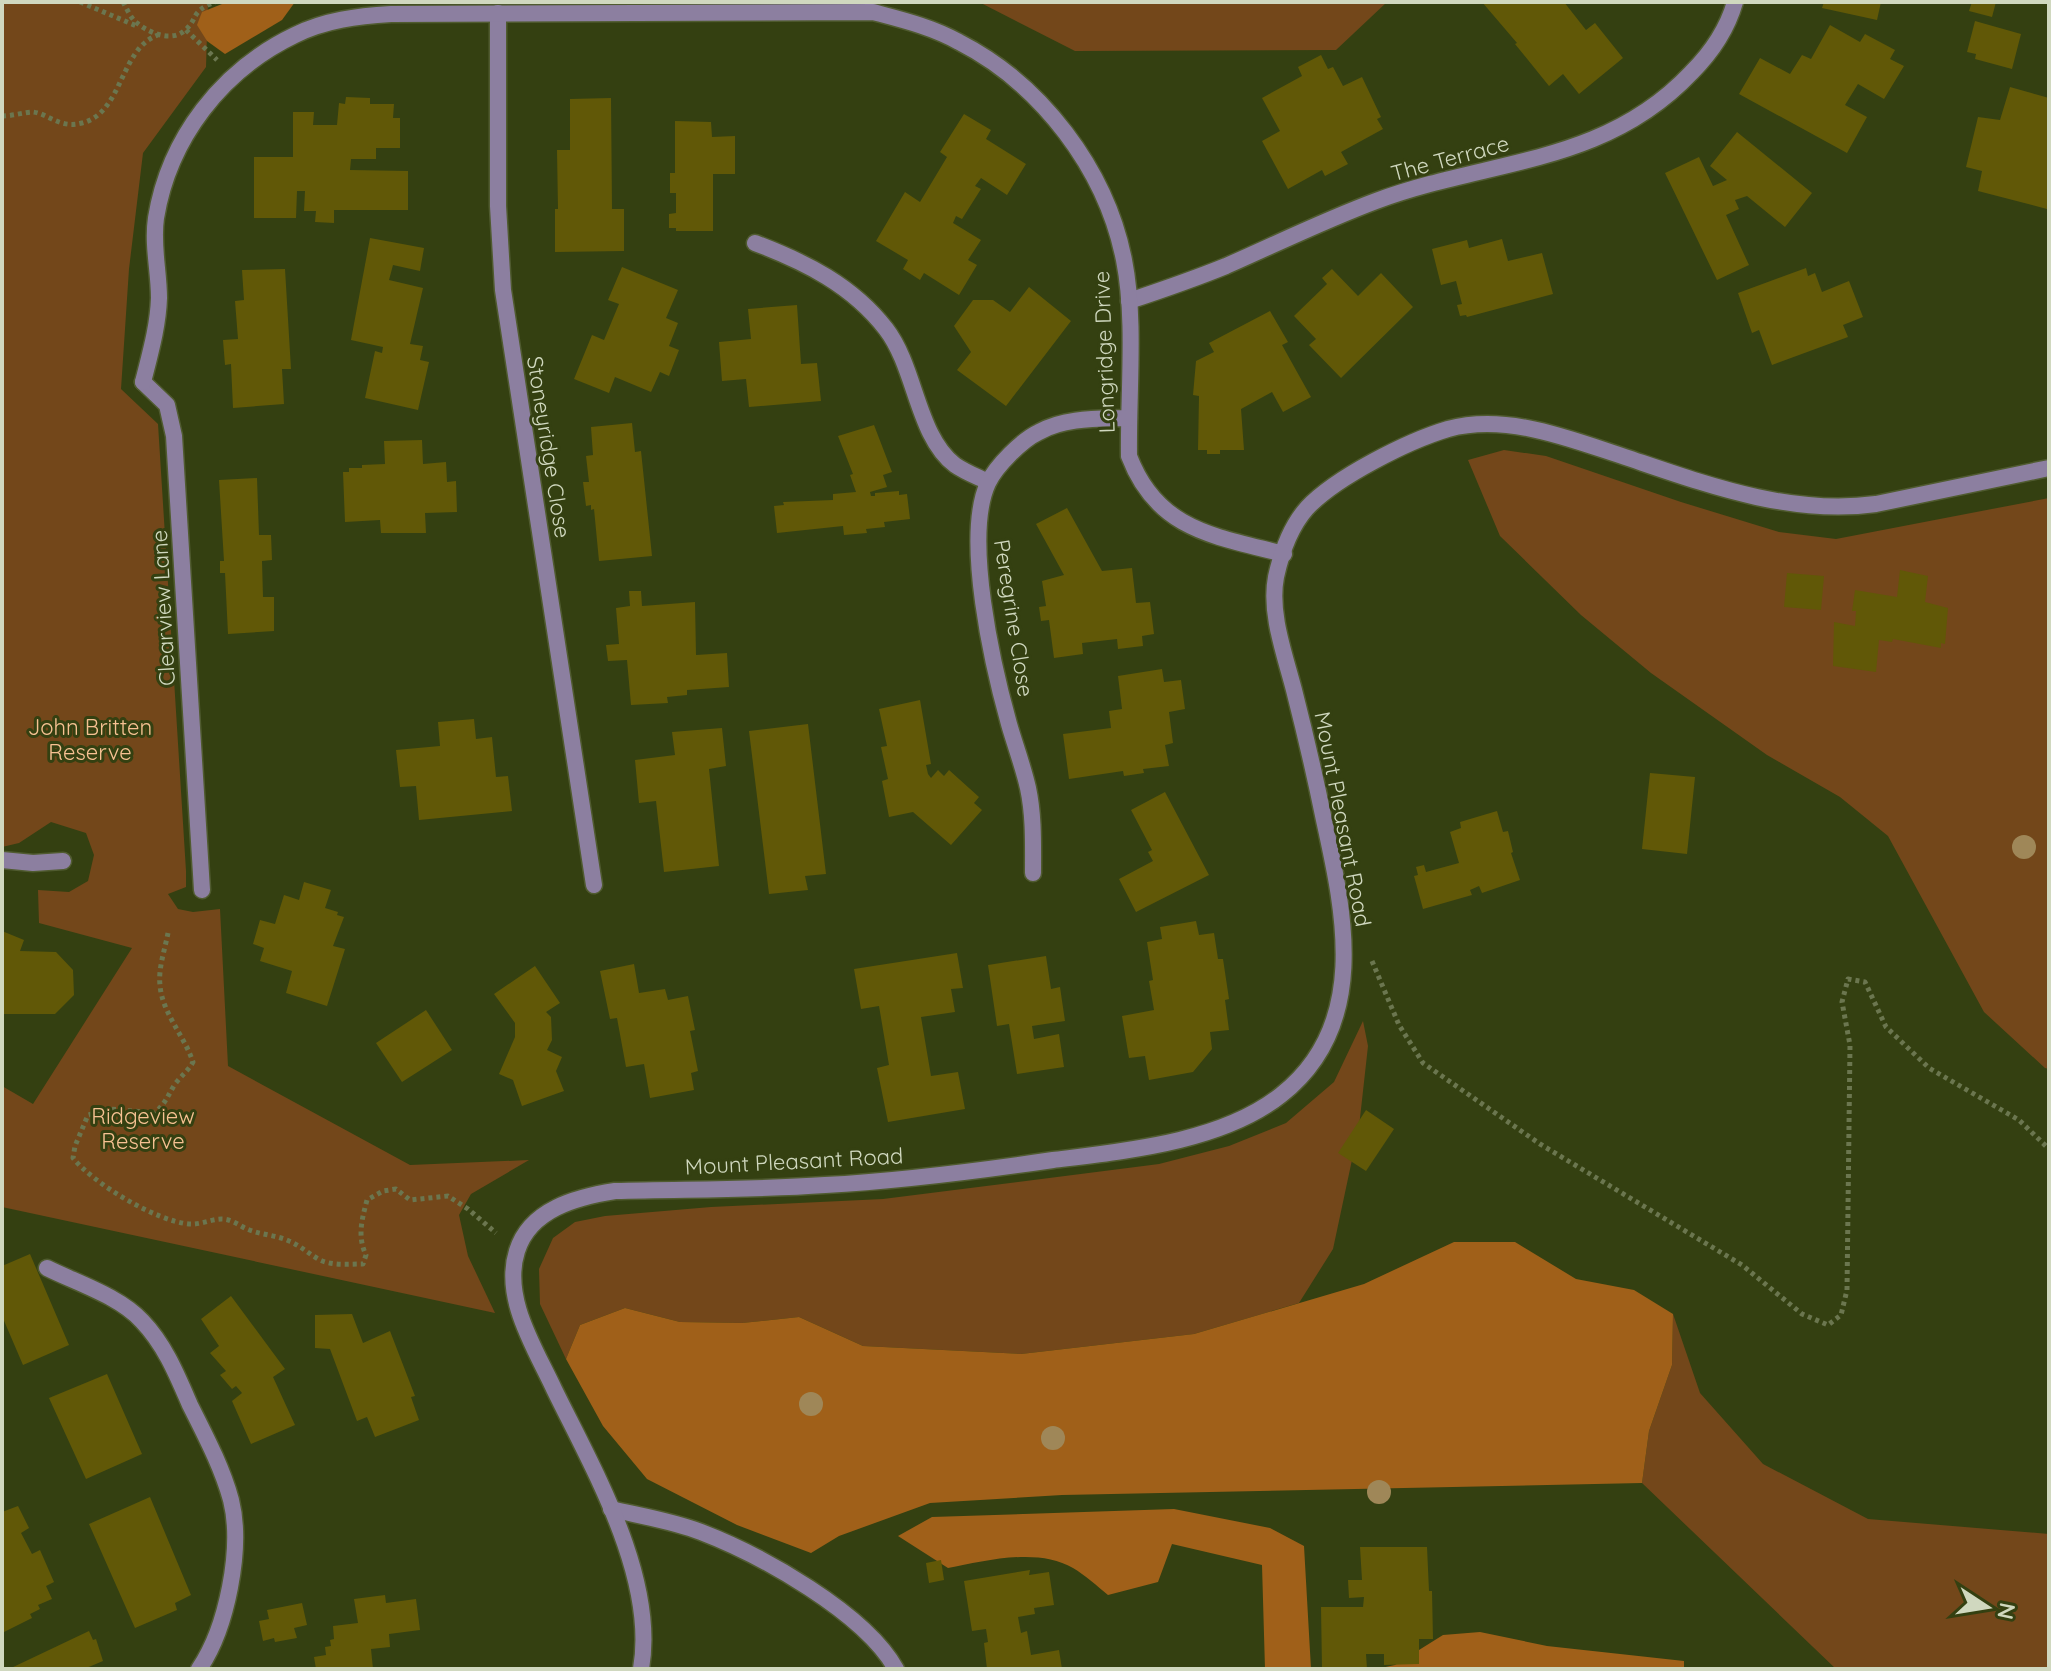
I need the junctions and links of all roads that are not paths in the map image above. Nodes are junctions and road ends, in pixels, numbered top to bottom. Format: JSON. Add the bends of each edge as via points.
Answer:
{"nodes":[{"id":1,"x":1735,"y":2,"type":"edge"},
{"id":2,"x":440,"y":7,"type":"edge"},
{"id":3,"x":498,"y":13,"type":"junction"},
{"id":4,"x":755,"y":243,"type":"dead end"},
{"id":5,"x":1129,"y":301,"type":"junction"},
{"id":6,"x":143,"y":382,"type":"joint"},
{"id":7,"x":1129,"y":418,"type":"junction"},
{"id":8,"x":2049,"y":468,"type":"edge"},
{"id":9,"x":988,"y":482,"type":"junction"},
{"id":10,"x":1284,"y":554,"type":"junction"},
{"id":11,"x":2,"y":860,"type":"edge"},
{"id":12,"x":63,"y":861,"type":"dead end"},
{"id":13,"x":1033,"y":873,"type":"dead end"},
{"id":14,"x":594,"y":885,"type":"dead end"},
{"id":15,"x":202,"y":890,"type":"dead end"},
{"id":16,"x":47,"y":1268,"type":"dead end"},
{"id":17,"x":611,"y":1509,"type":"junction"},
{"id":18,"x":199,"y":1669,"type":"edge"},
{"id":19,"x":641,"y":1669,"type":"edge"},
{"id":20,"x":896,"y":1669,"type":"edge"}],
"edges":[{"from":1,"to":5,"type":"street","name":"The Terrace","via":[[1727,28],[1700,64],[1672,94],[1635,121],[1545,157],[1378,200]]},
{"from":2,"to":3,"type":"street","name":"Longridge Drive"},
{"from":2,"to":6,"type":"street","name":"Longridge Drive","via":[[357,16],[296,34],[218,90],[177,151],[164,186],[154,253],[157,327]]},
{"from":3,"to":5,"type":"street","name":"Longridge Drive","via":[[873,12],[960,42],[1003,69],[1070,139],[1113,223]]},
{"from":3,"to":14,"type":"street","name":"Stoneyridge Close","via":[[503,290]]},
{"from":4,"to":9,"type":"street","via":[[803,261],[865,306],[888,331],[904,362],[937,446],[955,464]]},
{"from":5,"to":7,"type":"street","name":"Longridge Drive"},
{"from":6,"to":15,"type":"street","name":"Clearview Lane","via":[[167,405],[174,436]]},
{"from":7,"to":9,"type":"street","name":"Peregrine Close","via":[[1073,421],[1039,431],[1014,450]]},
{"from":7,"to":10,"type":"street","name":"Longridge Drive","via":[[1129,456],[1158,506],[1194,527]]},
{"from":8,"to":10,"type":"street","name":"Mount Pleasant Road","via":[[1876,504],[1807,506],[1491,423],[1445,430],[1397,450],[1331,489],[1293,527]]},
{"from":9,"to":13,"type":"street","name":"Peregrine Close","via":[[979,513],[977,552],[991,648],[1028,788]]},
{"from":10,"to":17,"type":"street","name":"Mount Pleasant Road","via":[[1275,581],[1277,615],[1343,912],[1340,1001],[1312,1063],[1281,1095],[1243,1118],[1179,1141],[935,1176],[615,1191],[582,1197],[544,1214],[517,1250],[515,1298]]},
{"from":11,"to":12,"type":"street"},
{"from":16,"to":18,"type":"street","via":[[141,1319],[163,1346],[218,1463],[231,1500],[235,1534],[222,1624]]},
{"from":17,"to":19,"type":"street","via":[[644,1618]]},
{"from":17,"to":20,"type":"street","via":[[703,1533],[779,1571],[869,1632]]}]}
